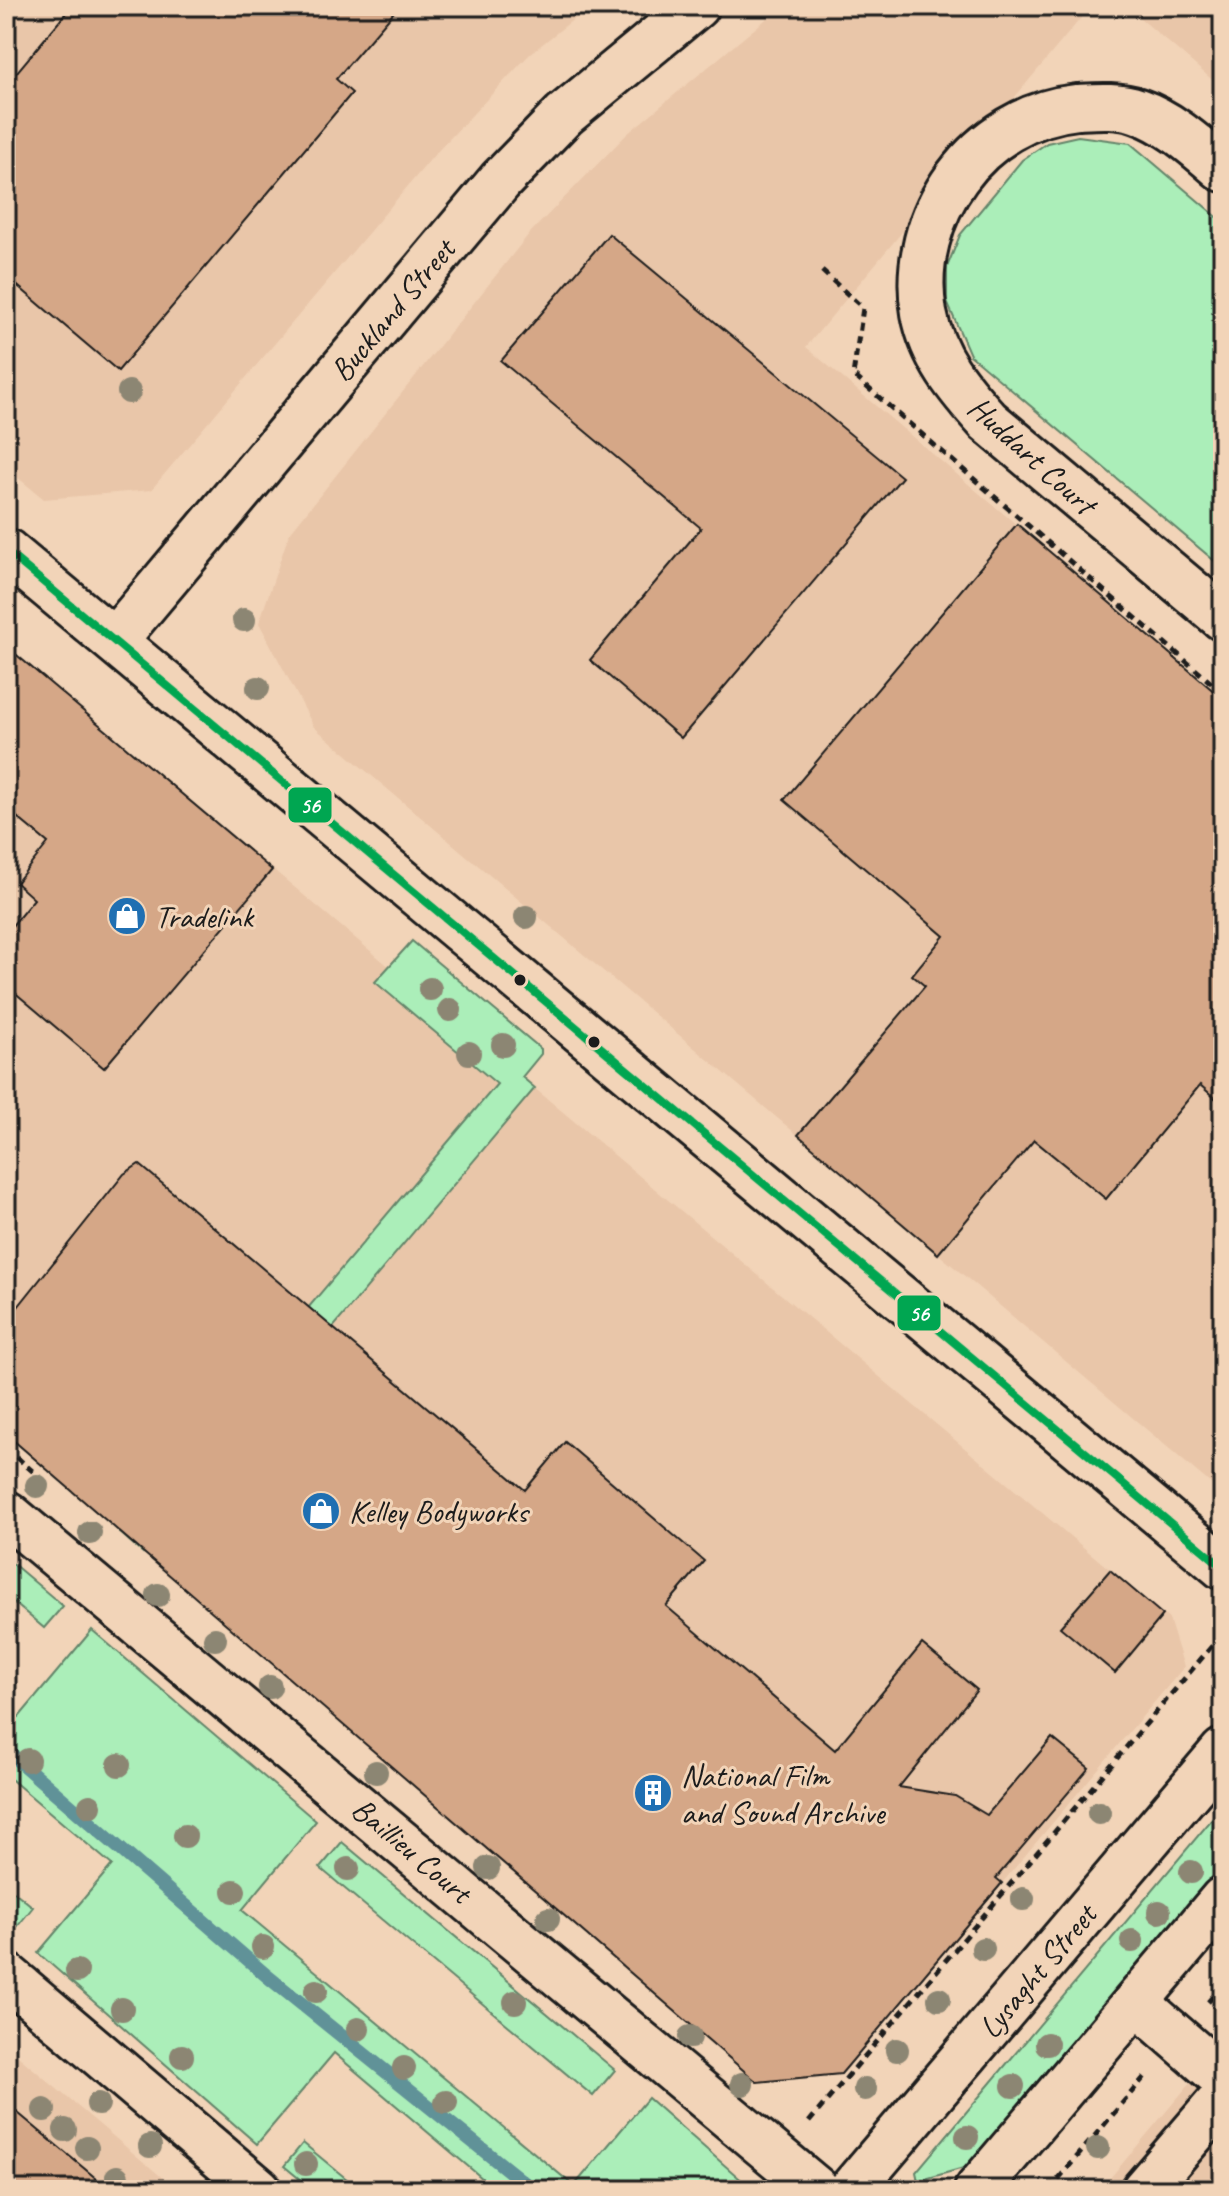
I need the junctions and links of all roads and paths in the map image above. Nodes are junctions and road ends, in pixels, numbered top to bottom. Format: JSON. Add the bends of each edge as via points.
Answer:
{"nodes":[{"id":1,"x":696,"y":6,"type":"edge"},
{"id":2,"x":1223,"y":169,"type":"edge"},
{"id":3,"x":6,"y":551,"type":"edge"},
{"id":4,"x":1223,"y":618,"type":"edge"},
{"id":5,"x":114,"y":641,"type":"junction"},
{"id":6,"x":6,"y":1513,"type":"edge"},
{"id":7,"x":1223,"y":1567,"type":"edge"},
{"id":8,"x":1223,"y":1633,"type":"edge"},
{"id":9,"x":1223,"y":1751,"type":"edge"},
{"id":10,"x":1223,"y":1899,"type":"edge"},
{"id":11,"x":6,"y":1975,"type":"edge"},
{"id":12,"x":1223,"y":1985,"type":"edge"},
{"id":13,"x":1136,"y":2002,"type":"junction"},
{"id":14,"x":1177,"y":2039,"type":"junction"},
{"id":15,"x":1223,"y":2078,"type":"edge"},
{"id":16,"x":1223,"y":2098,"type":"edge"},
{"id":17,"x":779,"y":2158,"type":"junction"},
{"id":18,"x":259,"y":2190,"type":"edge"},
{"id":19,"x":817,"y":2190,"type":"edge"},
{"id":20,"x":851,"y":2190,"type":"edge"},
{"id":21,"x":977,"y":2190,"type":"edge"},
{"id":22,"x":1049,"y":2190,"type":"edge"},
{"id":23,"x":1144,"y":2190,"type":"edge"}],
"edges":[{"from":1,"to":5,"type":"street","name":"Buckland Street","via":[[564,115],[500,181]]},
{"from":2,"to":4,"type":"street","name":"Huddart Court","via":[[1186,138],[1137,110],[1098,105],[1036,117],[998,135],[967,163],[941,200],[926,242],[921,278],[924,314],[936,352],[956,386],[988,421]]},
{"from":3,"to":5,"type":"street"},
{"from":5,"to":7,"type":"street"},
{"from":6,"to":17,"type":"street","name":"Baillieu Court"},
{"from":8,"to":17,"type":"path"},
{"from":9,"to":20,"type":"street","name":"Lysaght Street"},
{"from":10,"to":13,"type":"street"},
{"from":11,"to":18,"type":"street"},
{"from":12,"to":14,"type":"path"},
{"from":13,"to":14,"type":"street"},
{"from":13,"to":21,"type":"street"},
{"from":14,"to":15,"type":"street"},
{"from":14,"to":22,"type":"path"},
{"from":16,"to":23,"type":"street"},
{"from":17,"to":19,"type":"street","name":"Baillieu Court"}]}
